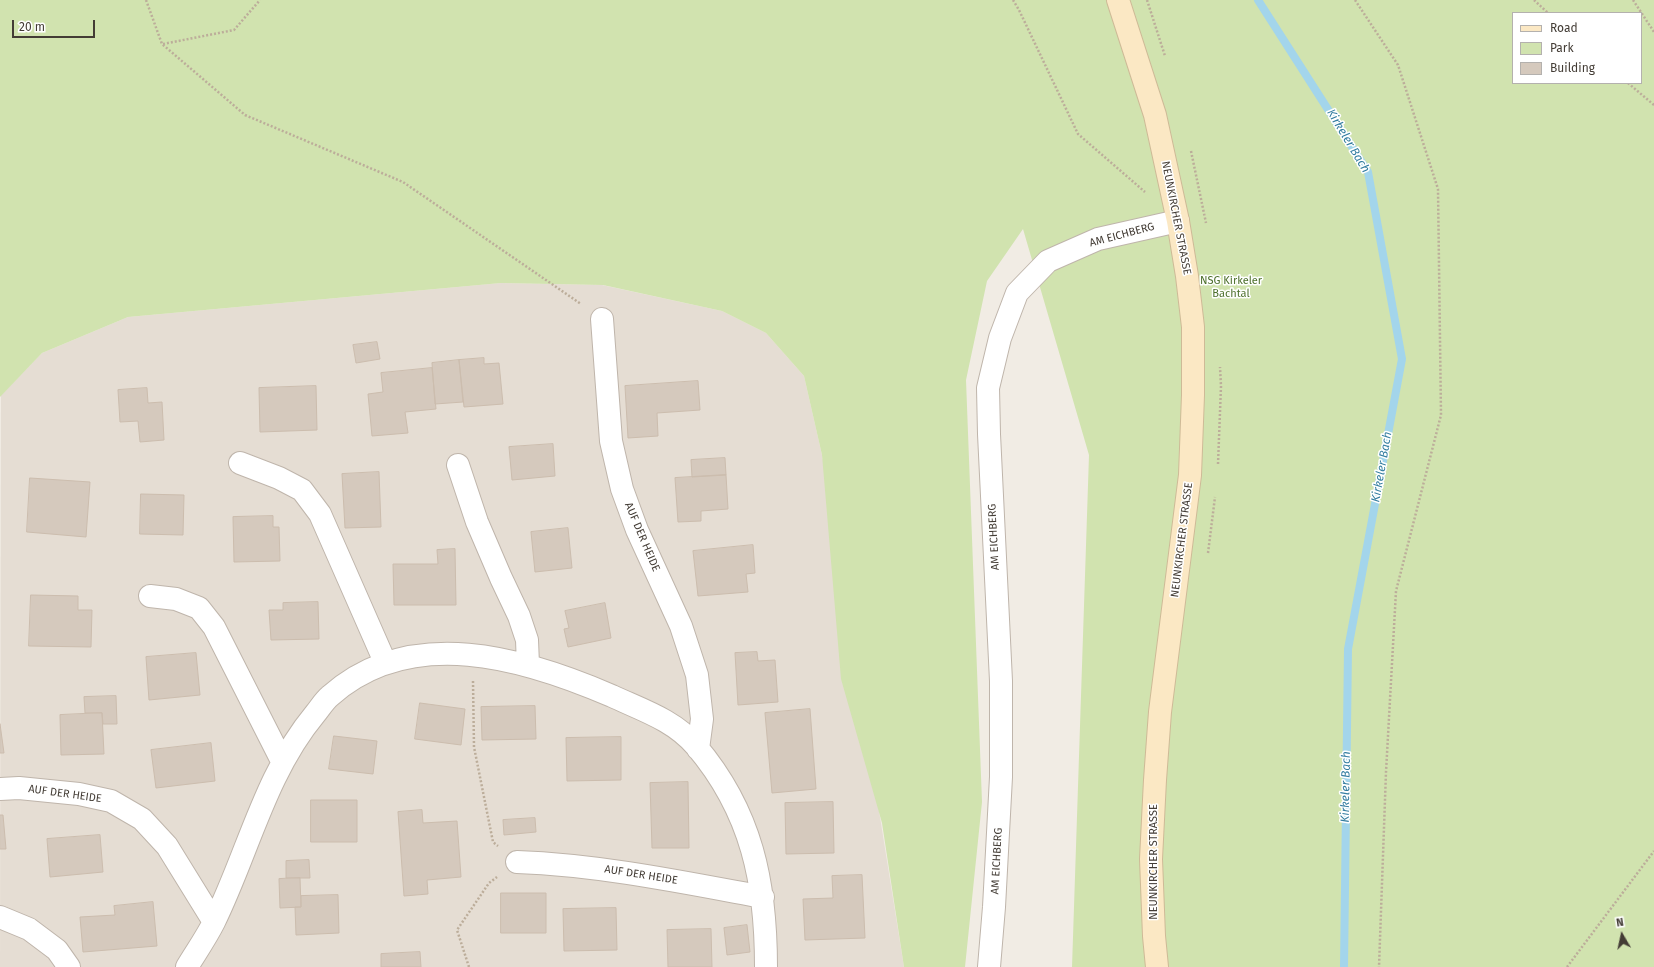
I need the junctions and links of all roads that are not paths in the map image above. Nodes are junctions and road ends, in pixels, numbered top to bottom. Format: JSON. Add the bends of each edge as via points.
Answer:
{"nodes":[{"id":1,"x":1118,"y":0,"type":"edge"},
{"id":2,"x":1178,"y":221,"type":"junction"},
{"id":3,"x":602,"y":318,"type":"road end"},
{"id":4,"x":240,"y":463,"type":"dead end"},
{"id":5,"x":458,"y":465,"type":"dead end"},
{"id":6,"x":150,"y":596,"type":"dead end"},
{"id":7,"x":385,"y":662,"type":"junction"},
{"id":8,"x":528,"y":665,"type":"junction"},
{"id":9,"x":698,"y":749,"type":"junction"},
{"id":10,"x":282,"y":761,"type":"junction"},
{"id":11,"x":0,"y":789,"type":"edge"},
{"id":12,"x":517,"y":862,"type":"road end"},
{"id":13,"x":763,"y":897,"type":"junction"},
{"id":14,"x":0,"y":917,"type":"edge"},
{"id":15,"x":214,"y":922,"type":"junction"},
{"id":16,"x":69,"y":967,"type":"edge"},
{"id":17,"x":188,"y":967,"type":"edge"},
{"id":18,"x":766,"y":967,"type":"edge"},
{"id":19,"x":989,"y":967,"type":"edge"},
{"id":20,"x":1157,"y":967,"type":"edge"}],
"edges":[{"from":1,"to":2,"type":"main road","name":"NEUNKIRCHER STRASSE","via":[[1155,115]]},
{"from":2,"to":19,"type":"street","name":"AM EICHBERG","via":[[1098,239],[1048,262],[1017,293],[1000,338],[988,388],[1001,680],[1001,777]]},
{"from":2,"to":20,"type":"main road","name":"NEUNKIRCHER STRASSE","via":[[1193,327],[1193,395],[1190,475],[1160,712],[1155,780],[1152,858]]},
{"from":3,"to":9,"type":"street","name":"AUF DER HEIDE","via":[[611,441],[622,489],[682,626],[697,675],[702,719]]},
{"from":4,"to":7,"type":"street","via":[[302,490],[320,514]]},
{"from":5,"to":8,"type":"street","via":[[477,522],[519,616],[527,640]]},
{"from":6,"to":10,"type":"street","via":[[176,599],[199,608],[214,626]]},
{"from":7,"to":8,"type":"street","via":[[426,654],[472,654]]},
{"from":7,"to":10,"type":"street","via":[[353,679],[329,696],[305,725]]},
{"from":8,"to":9,"type":"street","via":[[595,689],[665,719]]},
{"from":9,"to":13,"type":"street","via":[[725,787],[741,820],[755,856]]},
{"from":10,"to":15,"type":"street"},
{"from":11,"to":15,"type":"street","name":"AUF DER HEIDE","via":[[19,788],[79,794],[111,801],[142,819],[167,846]]},
{"from":12,"to":13,"type":"street","name":"AUF DER HEIDE","via":[[558,863],[646,875]]},
{"from":13,"to":18,"type":"street"},
{"from":14,"to":16,"type":"street","via":[[29,929],[57,950]]},
{"from":15,"to":17,"type":"street"}]}
